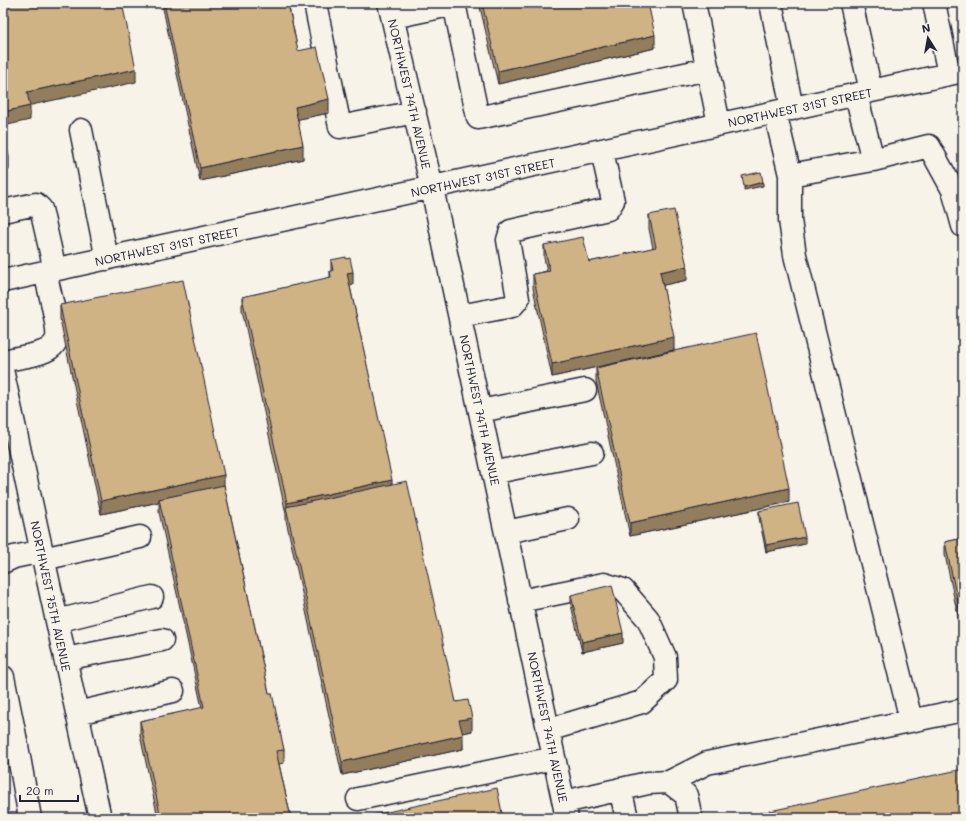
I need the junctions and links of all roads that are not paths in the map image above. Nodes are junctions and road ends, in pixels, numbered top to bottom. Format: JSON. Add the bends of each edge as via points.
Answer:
{"nodes":[{"id":1,"x":315,"y":3,"type":"edge"},
{"id":2,"x":694,"y":3,"type":"edge"},
{"id":3,"x":771,"y":3,"type":"edge"},
{"id":4,"x":851,"y":3,"type":"edge"},
{"id":5,"x":934,"y":3,"type":"edge"},
{"id":6,"x":454,"y":4,"type":"edge"},
{"id":7,"x":391,"y":10,"type":"edge"},
{"id":8,"x":708,"y":69,"type":"junction"},
{"id":9,"x":956,"y":72,"type":"edge"},
{"id":10,"x":864,"y":93,"type":"junction"},
{"id":11,"x":783,"y":111,"type":"junction"},
{"id":12,"x":414,"y":112,"type":"junction"},
{"id":13,"x":719,"y":124,"type":"junction"},
{"id":14,"x":80,"y":130,"type":"dead end"},
{"id":15,"x":602,"y":151,"type":"junction"},
{"id":16,"x":873,"y":160,"type":"junction"},
{"id":17,"x":790,"y":175,"type":"junction"},
{"id":18,"x":432,"y":188,"type":"junction"},
{"id":19,"x":3,"y":211,"type":"edge"},
{"id":20,"x":963,"y":226,"type":"edge"},
{"id":21,"x":107,"y":258,"type":"junction"},
{"id":22,"x":50,"y":271,"type":"junction"},
{"id":23,"x":3,"y":281,"type":"edge"},
{"id":24,"x":460,"y":316,"type":"junction"},
{"id":25,"x":3,"y":361,"type":"edge"},
{"id":26,"x":3,"y":374,"type":"edge"},
{"id":27,"x":585,"y":390,"type":"dead end"},
{"id":28,"x":7,"y":411,"type":"edge"},
{"id":29,"x":480,"y":411,"type":"junction"},
{"id":30,"x":592,"y":452,"type":"dead end"},
{"id":31,"x":493,"y":473,"type":"junction"},
{"id":32,"x":568,"y":519,"type":"dead end"},
{"id":33,"x":506,"y":532,"type":"junction"},
{"id":34,"x":140,"y":537,"type":"dead end"},
{"id":35,"x":42,"y":555,"type":"junction"},
{"id":36,"x":3,"y":562,"type":"edge"},
{"id":37,"x":152,"y":597,"type":"dead end"},
{"id":38,"x":520,"y":600,"type":"junction"},
{"id":39,"x":56,"y":620,"type":"junction"},
{"id":40,"x":162,"y":640,"type":"dead end"},
{"id":41,"x":65,"y":659,"type":"junction"},
{"id":42,"x":3,"y":677,"type":"edge"},
{"id":43,"x":173,"y":691,"type":"dead end"},
{"id":44,"x":963,"y":710,"type":"edge"},
{"id":45,"x":77,"y":713,"type":"junction"},
{"id":46,"x":911,"y":720,"type":"junction"},
{"id":47,"x":548,"y":730,"type":"junction"},
{"id":48,"x":554,"y":758,"type":"junction"},
{"id":49,"x":669,"y":782,"type":"junction"},
{"id":50,"x":620,"y":789,"type":"junction"},
{"id":51,"x":358,"y":799,"type":"dead end"},
{"id":52,"x":566,"y":810,"type":"edge"},
{"id":53,"x":30,"y":818,"type":"edge"},
{"id":54,"x":100,"y":818,"type":"edge"},
{"id":55,"x":626,"y":818,"type":"edge"},
{"id":56,"x":691,"y":818,"type":"edge"}],
"edges":[{"from":1,"to":12,"type":"street","via":[[340,127]]},
{"from":2,"to":8,"type":"street"},
{"from":3,"to":11,"type":"street"},
{"from":4,"to":10,"type":"street"},
{"from":5,"to":9,"type":"street"},
{"from":6,"to":7,"type":"street"},
{"from":6,"to":8,"type":"street","via":[[478,118]]},
{"from":7,"to":12,"type":"street","name":"NORTHWEST 74TH AVENUE"},
{"from":8,"to":13,"type":"street"},
{"from":9,"to":10,"type":"street","name":"NORTHWEST 31ST STREET"},
{"from":10,"to":11,"type":"street","name":"NORTHWEST 31ST STREET"},
{"from":10,"to":16,"type":"street"},
{"from":11,"to":13,"type":"street","name":"NORTHWEST 31ST STREET"},
{"from":11,"to":17,"type":"street"},
{"from":12,"to":18,"type":"street","name":"NORTHWEST 74TH AVENUE"},
{"from":13,"to":15,"type":"street","name":"NORTHWEST 31ST STREET"},
{"from":14,"to":21,"type":"street"},
{"from":15,"to":18,"type":"street","name":"NORTHWEST 31ST STREET"},
{"from":15,"to":24,"type":"street","via":[[613,201],[608,209],[512,231],[508,240],[518,299],[512,306]]},
{"from":16,"to":17,"type":"street"},
{"from":16,"to":20,"type":"street","via":[[929,146],[953,190]]},
{"from":17,"to":46,"type":"street","via":[[790,220],[795,255]]},
{"from":18,"to":21,"type":"street","name":"NORTHWEST 31ST STREET"},
{"from":18,"to":24,"type":"street","name":"NORTHWEST 74TH AVENUE"},
{"from":19,"to":22,"type":"street","via":[[36,204],[40,208]]},
{"from":21,"to":22,"type":"street","name":"NORTHWEST 31ST STREET"},
{"from":22,"to":23,"type":"street","name":"NORTHWEST 31ST STREET"},
{"from":22,"to":25,"type":"street","via":[[57,328],[54,345],[49,350]]},
{"from":24,"to":29,"type":"street","name":"NORTHWEST 74TH AVENUE"},
{"from":26,"to":28,"type":"street","name":"NORTHWEST 75TH AVENUE"},
{"from":27,"to":29,"type":"street"},
{"from":28,"to":35,"type":"street","name":"NORTHWEST 75TH AVENUE"},
{"from":29,"to":31,"type":"street","name":"NORTHWEST 74TH AVENUE"},
{"from":30,"to":31,"type":"street"},
{"from":31,"to":33,"type":"street","name":"NORTHWEST 74TH AVENUE"},
{"from":32,"to":33,"type":"street"},
{"from":33,"to":38,"type":"street","name":"NORTHWEST 74TH AVENUE"},
{"from":34,"to":35,"type":"street"},
{"from":35,"to":36,"type":"street","via":[[14,557]]},
{"from":35,"to":39,"type":"street","name":"NORTHWEST 75TH AVENUE"},
{"from":37,"to":39,"type":"street"},
{"from":38,"to":47,"type":"street","name":"NORTHWEST 74TH AVENUE"},
{"from":38,"to":47,"type":"street","via":[[604,584],[622,590],[648,619],[665,657],[666,680],[642,702]]},
{"from":39,"to":41,"type":"street","name":"NORTHWEST 75TH AVENUE"},
{"from":40,"to":41,"type":"street"},
{"from":41,"to":45,"type":"street","name":"NORTHWEST 75TH AVENUE"},
{"from":42,"to":53,"type":"street"},
{"from":43,"to":45,"type":"street"},
{"from":44,"to":46,"type":"street"},
{"from":45,"to":54,"type":"street","name":"NORTHWEST 75TH AVENUE"},
{"from":46,"to":49,"type":"street","via":[[707,763]]},
{"from":47,"to":48,"type":"street","name":"NORTHWEST 74TH AVENUE"},
{"from":48,"to":51,"type":"street"},
{"from":48,"to":52,"type":"street","name":"NORTHWEST 74TH AVENUE"},
{"from":49,"to":50,"type":"street"},
{"from":49,"to":56,"type":"street","via":[[686,795]]},
{"from":50,"to":52,"type":"street"},
{"from":50,"to":55,"type":"street"}]}
